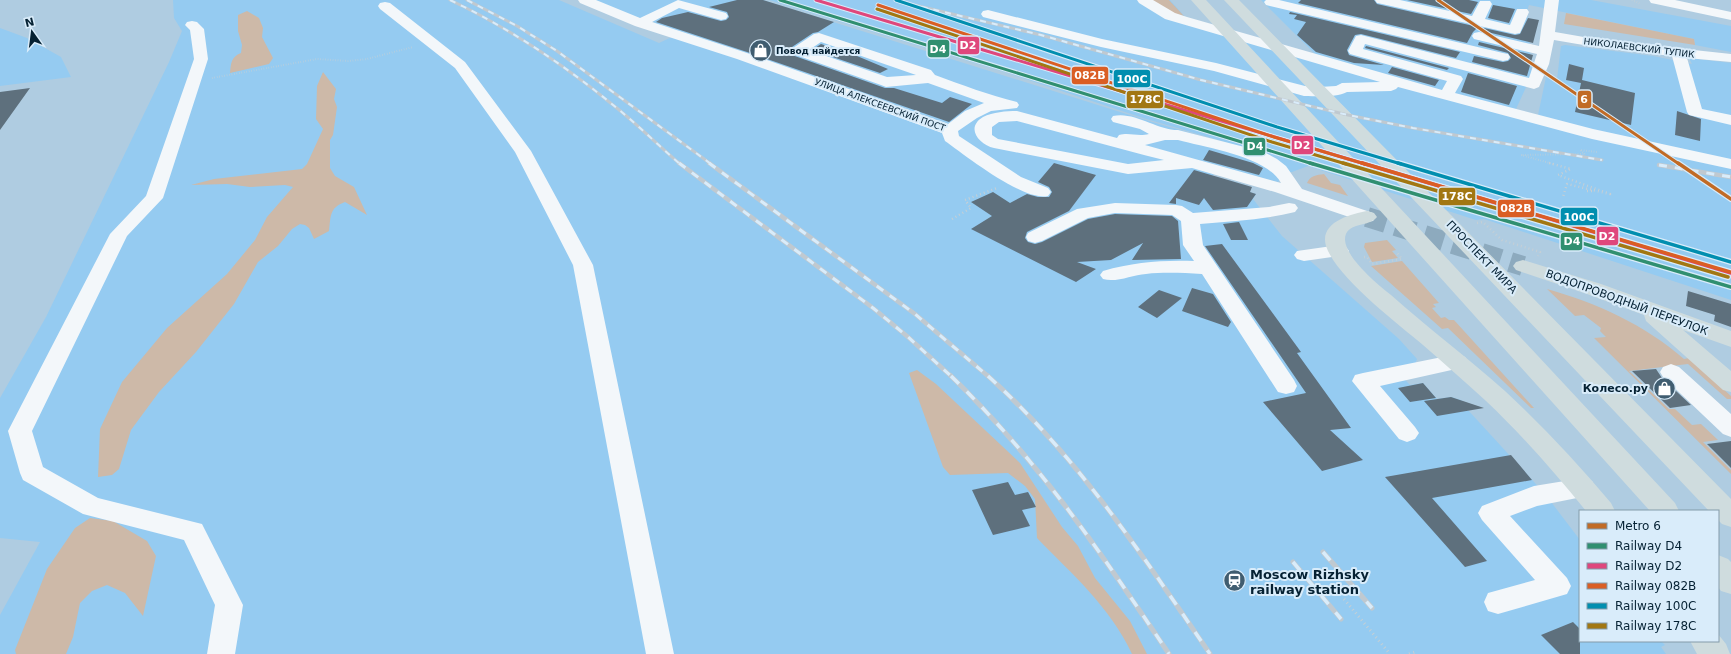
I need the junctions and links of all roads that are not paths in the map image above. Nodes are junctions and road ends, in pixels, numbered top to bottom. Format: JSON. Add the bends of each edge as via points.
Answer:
{"nodes":[{"id":1,"x":585,"y":0,"type":"edge"},
{"id":2,"x":1144,"y":0,"type":"edge"},
{"id":3,"x":1198,"y":0,"type":"edge"},
{"id":4,"x":1231,"y":0,"type":"edge"},
{"id":5,"x":1382,"y":0,"type":"edge"},
{"id":6,"x":1448,"y":0,"type":"edge"},
{"id":7,"x":1552,"y":0,"type":"edge"},
{"id":8,"x":1656,"y":0,"type":"edge"},
{"id":9,"x":1270,"y":2,"type":"dead end"},
{"id":10,"x":1405,"y":2,"type":"edge"},
{"id":11,"x":1485,"y":4,"type":"dead end"},
{"id":12,"x":1285,"y":5,"type":"junction"},
{"id":13,"x":385,"y":6,"type":"dead end"},
{"id":14,"x":1522,"y":12,"type":"dead end"},
{"id":15,"x":1441,"y":13,"type":"junction"},
{"id":16,"x":988,"y":14,"type":"dead end"},
{"id":17,"x":721,"y":16,"type":"dead end"},
{"id":18,"x":1731,"y":16,"type":"edge"},
{"id":19,"x":1477,"y":21,"type":"junction"},
{"id":20,"x":1293,"y":22,"type":"dead end"},
{"id":21,"x":640,"y":23,"type":"junction"},
{"id":22,"x":192,"y":25,"type":"dead end"},
{"id":23,"x":1515,"y":30,"type":"junction"},
{"id":24,"x":1385,"y":32,"type":"junction"},
{"id":25,"x":1464,"y":33,"type":"dead end"},
{"id":26,"x":1547,"y":34,"type":"junction"},
{"id":27,"x":1509,"y":43,"type":"junction"},
{"id":28,"x":1543,"y":51,"type":"junction"},
{"id":29,"x":1678,"y":53,"type":"junction"},
{"id":30,"x":1731,"y":58,"type":"edge"},
{"id":31,"x":929,"y":78,"type":"junction"},
{"id":32,"x":1421,"y":88,"type":"junction"},
{"id":33,"x":1446,"y":95,"type":"junction"},
{"id":34,"x":1006,"y":104,"type":"junction"},
{"id":35,"x":1119,"y":119,"type":"dead end"},
{"id":36,"x":1731,"y":120,"type":"edge"},
{"id":37,"x":950,"y":130,"type":"junction"},
{"id":38,"x":1165,"y":135,"type":"junction"},
{"id":39,"x":1192,"y":163,"type":"junction"},
{"id":40,"x":1731,"y":164,"type":"edge"},
{"id":41,"x":1042,"y":192,"type":"dead end"},
{"id":42,"x":1292,"y":200,"type":"junction"},
{"id":43,"x":1367,"y":218,"type":"joint"},
{"id":44,"x":1190,"y":219,"type":"junction"},
{"id":45,"x":1035,"y":237,"type":"dead end"},
{"id":46,"x":1339,"y":251,"type":"junction"},
{"id":47,"x":1304,"y":255,"type":"dead end"},
{"id":48,"x":1531,"y":261,"type":"tunnel mouth"},
{"id":49,"x":1209,"y":268,"type":"junction"},
{"id":50,"x":1110,"y":275,"type":"dead end"},
{"id":51,"x":1645,"y":308,"type":"junction"},
{"id":52,"x":1731,"y":339,"type":"edge"},
{"id":53,"x":1457,"y":362,"type":"junction"},
{"id":54,"x":1671,"y":372,"type":"dead end"},
{"id":55,"x":1731,"y":384,"type":"edge"},
{"id":56,"x":1286,"y":386,"type":"dead end"},
{"id":57,"x":1726,"y":424,"type":"edge"},
{"id":58,"x":1408,"y":433,"type":"dead end"},
{"id":59,"x":1583,"y":488,"type":"junction"},
{"id":60,"x":1601,"y":510,"type":"edge"},
{"id":61,"x":1665,"y":510,"type":"edge"},
{"id":62,"x":1731,"y":516,"type":"edge"},
{"id":63,"x":1719,"y":568,"type":"edge"},
{"id":64,"x":1731,"y":582,"type":"edge"},
{"id":65,"x":1498,"y":602,"type":"dead end"},
{"id":66,"x":1706,"y":642,"type":"edge"},
{"id":67,"x":221,"y":654,"type":"edge"},
{"id":68,"x":660,"y":654,"type":"edge"},
{"id":69,"x":1715,"y":654,"type":"edge"}],
"edges":[{"from":1,"to":21,"type":"street","name":"УЛИЦА АЛЕКСЕЕВСКИЙ ПОСТ"},
{"from":2,"to":32,"type":"street","via":[[1182,20]]},
{"from":3,"to":61,"type":"main road"},
{"from":4,"to":62,"type":"main road","name":"ПРОСПЕКТ МИРА"},
{"from":5,"to":10,"type":"street"},
{"from":6,"to":15,"type":"street"},
{"from":7,"to":26,"type":"street"},
{"from":8,"to":18,"type":"street"},
{"from":9,"to":12,"type":"street"},
{"from":10,"to":15,"type":"street"},
{"from":10,"to":24,"type":"street"},
{"from":11,"to":19,"type":"street"},
{"from":12,"to":20,"type":"street","via":[[1281,10]]},
{"from":12,"to":24,"type":"street"},
{"from":13,"to":68,"type":"street","via":[[460,64],[524,151],[583,265]]},
{"from":14,"to":23,"type":"street"},
{"from":15,"to":19,"type":"street"},
{"from":16,"to":32,"type":"street","via":[[1101,43],[1216,67],[1304,91],[1319,92],[1381,85]]},
{"from":17,"to":21,"type":"street","via":[[678,4]]},
{"from":19,"to":23,"type":"street"},
{"from":21,"to":37,"type":"street","name":"УЛИЦА АЛЕКСЕЕВСКИЙ ПОСТ","via":[[742,56]]},
{"from":22,"to":67,"type":"street","via":[[197,29],[201,59],[154,198],[119,234],[20,431],[32,473],[92,507],[192,532],[229,605]]},
{"from":23,"to":27,"type":"street"},
{"from":24,"to":27,"type":"street","via":[[1501,60]]},
{"from":25,"to":27,"type":"street"},
{"from":26,"to":28,"type":"street"},
{"from":26,"to":29,"type":"street","name":"НИКОЛАЕВСКИЙ ТУПИК","via":[[1601,44]]},
{"from":27,"to":28,"type":"street"},
{"from":28,"to":33,"type":"street","via":[[1539,74],[1534,84],[1361,39],[1355,51],[1456,79]]},
{"from":29,"to":30,"type":"street","name":"НИКОЛАЕВСКИЙ ТУПИК"},
{"from":29,"to":36,"type":"street","via":[[1695,112]]},
{"from":31,"to":31,"type":"street","via":[[926,73],[819,37],[798,51],[886,82]]},
{"from":31,"to":34,"type":"street"},
{"from":32,"to":33,"type":"street"},
{"from":33,"to":40,"type":"street","via":[[1598,136]]},
{"from":34,"to":37,"type":"street","name":"УЛИЦА АЛЕКСЕЕВСКИЙ ПОСТ","via":[[980,108]]},
{"from":34,"to":38,"type":"street","name":"УЛИЦА АЛЕКСЕЕВСКИЙ ПОСТ","via":[[1130,140]]},
{"from":35,"to":38,"type":"street","via":[[1146,126]]},
{"from":37,"to":41,"type":"street","via":[[951,138],[1016,181]]},
{"from":38,"to":42,"type":"street","name":"УЛИЦА АЛЕКСЕЕВСКИЙ ПОСТ","via":[[1178,135],[1266,159],[1283,170]]},
{"from":39,"to":39,"type":"street","via":[[1017,116],[994,119],[985,125],[983,130],[988,141],[994,143],[1128,168]]},
{"from":39,"to":42,"type":"street"},
{"from":42,"to":43,"type":"street"},
{"from":42,"to":44,"type":"street","via":[[1269,212]]},
{"from":43,"to":46,"type":"main road","via":[[1352,220],[1342,226],[1336,238]]},
{"from":44,"to":45,"type":"street","via":[[1176,210],[1116,208],[1083,213]]},
{"from":44,"to":49,"type":"street","via":[[1193,245]]},
{"from":46,"to":47,"type":"street"},
{"from":46,"to":53,"type":"main road","via":[[1360,277]]},
{"from":48,"to":51,"type":"main road","name":"ВОДОПРОВОДНЫЙ ПЕРЕУЛОК"},
{"from":49,"to":50,"type":"street","via":[[1158,267],[1127,270]]},
{"from":49,"to":56,"type":"street"},
{"from":51,"to":52,"type":"main road","name":"ВОДОПРОВОДНЫЙ ПЕРЕУЛОК"},
{"from":51,"to":55,"type":"main road"},
{"from":53,"to":58,"type":"street","via":[[1363,381]]},
{"from":53,"to":59,"type":"main road","via":[[1496,397]]},
{"from":54,"to":57,"type":"street"},
{"from":59,"to":60,"type":"main road"},
{"from":59,"to":65,"type":"street","via":[[1534,496],[1491,513],[1557,586]]},
{"from":63,"to":64,"type":"main road"},
{"from":66,"to":69,"type":"main road"}]}
